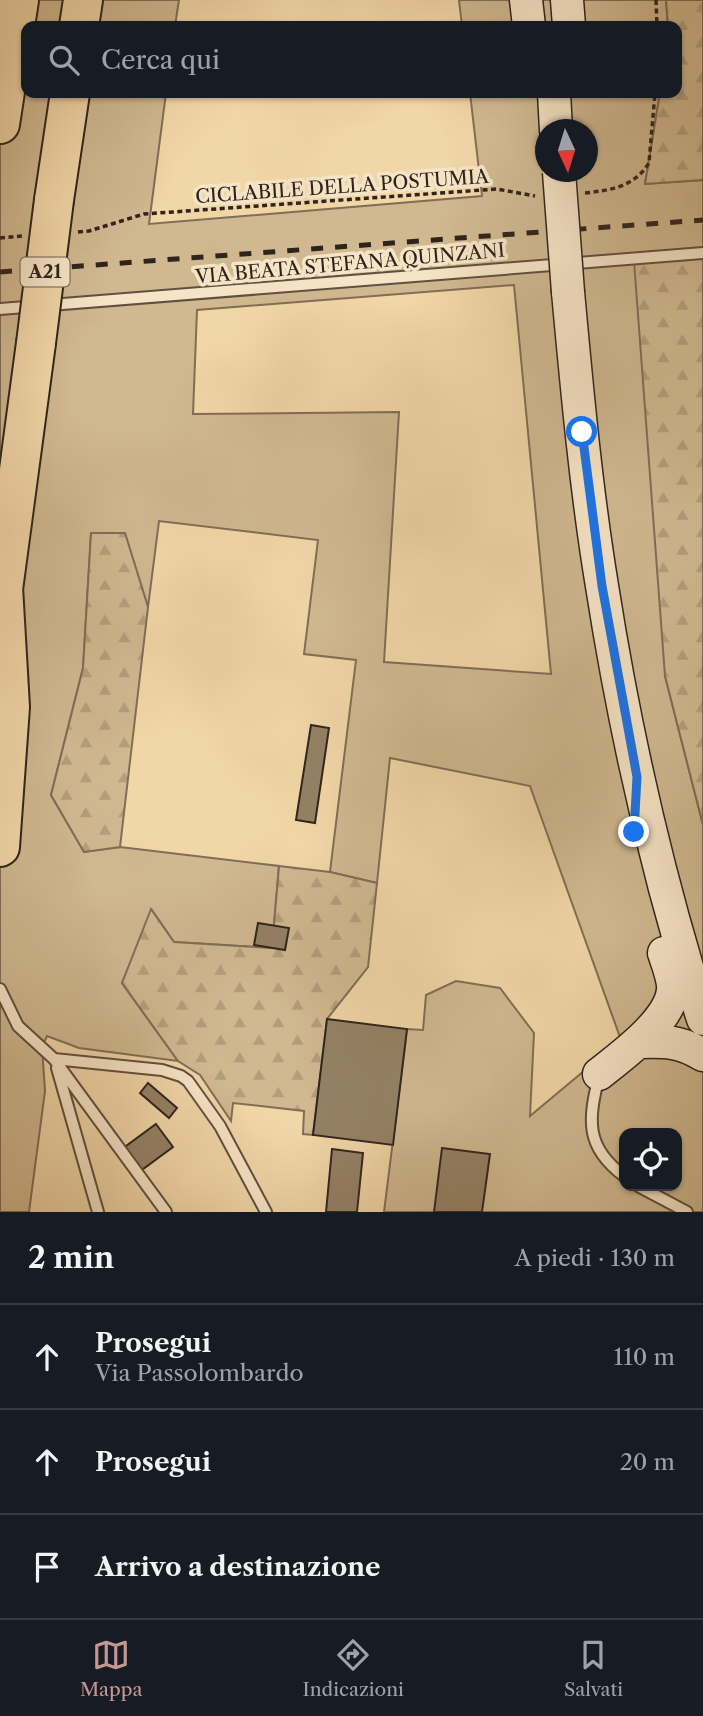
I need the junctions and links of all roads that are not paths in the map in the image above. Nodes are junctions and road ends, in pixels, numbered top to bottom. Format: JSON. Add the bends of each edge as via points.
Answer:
{"nodes":[{"id":1,"x":19,"y":0,"type":"edge"},
{"id":2,"x":83,"y":0,"type":"edge"},
{"id":3,"x":526,"y":0,"type":"edge"},
{"id":4,"x":547,"y":0,"type":"edge"},
{"id":5,"x":567,"y":0,"type":"edge"},
{"id":6,"x":80,"y":21,"type":"edge"},
{"id":7,"x":528,"y":21,"type":"edge"},
{"id":8,"x":549,"y":21,"type":"edge"},
{"id":9,"x":569,"y":21,"type":"edge"},
{"id":10,"x":69,"y":98,"type":"edge"},
{"id":11,"x":0,"y":124,"type":"edge"},
{"id":12,"x":566,"y":183,"type":"edge"},
{"id":13,"x":703,"y":253,"type":"edge"},
{"id":14,"x":0,"y":309,"type":"edge"},
{"id":15,"x":2,"y":599,"type":"edge"},
{"id":16,"x":637,"y":777,"type":"junction"},
{"id":17,"x":0,"y":847,"type":"edge"},
{"id":18,"x":0,"y":989,"type":"edge"},
{"id":19,"x":703,"y":1019,"type":"edge"},
{"id":20,"x":639,"y":1042,"type":"junction"},
{"id":21,"x":703,"y":1055,"type":"edge"},
{"id":22,"x":54,"y":1059,"type":"junction"},
{"id":23,"x":599,"y":1074,"type":"joint"},
{"id":24,"x":619,"y":1172,"type":"edge"},
{"id":25,"x":647,"y":1191,"type":"edge"},
{"id":26,"x":98,"y":1212,"type":"edge"},
{"id":27,"x":166,"y":1212,"type":"edge"},
{"id":28,"x":266,"y":1212,"type":"edge"},
{"id":29,"x":687,"y":1212,"type":"edge"}],
"edges":[{"from":1,"to":11,"type":"highway"},
{"from":2,"to":6,"type":"highway"},
{"from":3,"to":7,"type":"main road"},
{"from":4,"to":8,"type":"main road"},
{"from":5,"to":9,"type":"main road"},
{"from":10,"to":15,"type":"highway","number":"A21","bridge":true},
{"from":12,"to":16,"type":"main road","bridge":true,"via":[[568,292],[582,432],[602,586]]},
{"from":13,"to":14,"type":"lane","name":"VIA BEATA STEFANA QUINZANI"},
{"from":15,"to":17,"type":"highway","via":[[10,708]]},
{"from":16,"to":19,"type":"main road"},
{"from":16,"to":20,"type":"main road","via":[[634,832],[673,989],[666,1010]]},
{"from":18,"to":22,"type":"lane","via":[[18,1026]]},
{"from":20,"to":21,"type":"main road","via":[[685,1045]]},
{"from":20,"to":23,"type":"main road"},
{"from":22,"to":26,"type":"lane"},
{"from":22,"to":27,"type":"lane"},
{"from":22,"to":28,"type":"lane","via":[[162,1070],[188,1081],[220,1126]]},
{"from":23,"to":24,"type":"lane","via":[[590,1123],[595,1143]]},
{"from":25,"to":29,"type":"lane"}]}
